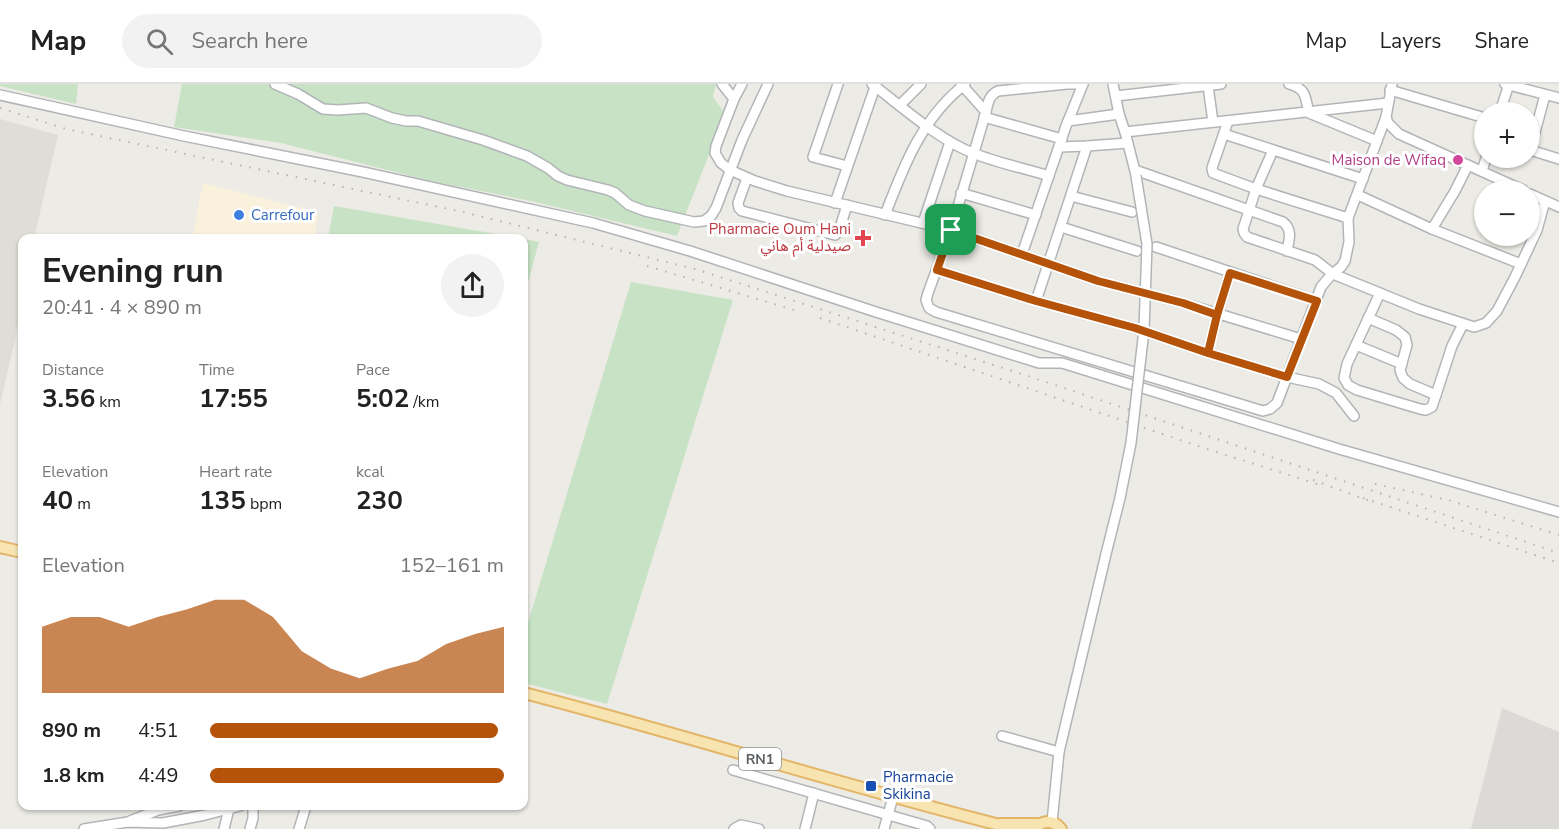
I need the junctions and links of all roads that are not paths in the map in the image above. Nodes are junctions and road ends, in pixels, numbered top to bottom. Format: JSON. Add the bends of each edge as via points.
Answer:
{"nodes":[{"id":1,"x":275,"y":84,"type":"edge"},
{"id":2,"x":722,"y":84,"type":"edge"},
{"id":3,"x":742,"y":84,"type":"edge"},
{"id":4,"x":768,"y":84,"type":"edge"},
{"id":5,"x":838,"y":84,"type":"edge"},
{"id":6,"x":921,"y":84,"type":"edge"},
{"id":7,"x":1083,"y":84,"type":"edge"},
{"id":8,"x":1113,"y":84,"type":"edge"},
{"id":9,"x":1221,"y":84,"type":"edge"},
{"id":10,"x":1289,"y":84,"type":"edge"},
{"id":11,"x":1508,"y":84,"type":"edge"},
{"id":12,"x":874,"y":85,"type":"edge"},
{"id":13,"x":963,"y":85,"type":"edge"},
{"id":14,"x":1208,"y":86,"type":"junction"},
{"id":15,"x":1391,"y":87,"type":"edge"},
{"id":16,"x":0,"y":94,"type":"edge"},
{"id":17,"x":1545,"y":94,"type":"junction"},
{"id":18,"x":1116,"y":96,"type":"junction"},
{"id":19,"x":1559,"y":98,"type":"edge"},
{"id":20,"x":734,"y":99,"type":"junction"},
{"id":21,"x":1503,"y":102,"type":"edge"},
{"id":22,"x":1388,"y":103,"type":"junction"},
{"id":23,"x":900,"y":105,"type":"junction"},
{"id":24,"x":1309,"y":113,"type":"junction"},
{"id":25,"x":1540,"y":113,"type":"edge"},
{"id":26,"x":985,"y":114,"type":"junction"},
{"id":27,"x":1119,"y":114,"type":"junction"},
{"id":28,"x":1474,"y":114,"type":"edge"},
{"id":29,"x":1386,"y":117,"type":"junction"},
{"id":30,"x":1068,"y":121,"type":"junction"},
{"id":31,"x":1228,"y":121,"type":"junction"},
{"id":32,"x":1213,"y":122,"type":"junction"},
{"id":33,"x":926,"y":125,"type":"junction"},
{"id":34,"x":1125,"y":132,"type":"junction"},
{"id":35,"x":1224,"y":134,"type":"junction"},
{"id":36,"x":1377,"y":141,"type":"junction"},
{"id":37,"x":950,"y":142,"type":"junction"},
{"id":38,"x":1060,"y":143,"type":"junction"},
{"id":39,"x":1128,"y":143,"type":"junction"},
{"id":40,"x":1087,"y":146,"type":"junction"},
{"id":41,"x":1273,"y":150,"type":"junction"},
{"id":42,"x":973,"y":153,"type":"junction"},
{"id":43,"x":1540,"y":153,"type":"edge"},
{"id":44,"x":1559,"y":159,"type":"edge"},
{"id":45,"x":1468,"y":165,"type":"junction"},
{"id":46,"x":848,"y":166,"type":"junction"},
{"id":47,"x":1483,"y":168,"type":"edge"},
{"id":48,"x":730,"y":170,"type":"junction"},
{"id":49,"x":1482,"y":171,"type":"junction"},
{"id":50,"x":1135,"y":173,"type":"junction"},
{"id":51,"x":1049,"y":176,"type":"junction"},
{"id":52,"x":747,"y":178,"type":"junction"},
{"id":53,"x":1363,"y":179,"type":"junction"},
{"id":54,"x":1501,"y":180,"type":"edge"},
{"id":55,"x":1256,"y":189,"type":"junction"},
{"id":56,"x":961,"y":193,"type":"junction"},
{"id":57,"x":1358,"y":195,"type":"junction"},
{"id":58,"x":1071,"y":196,"type":"junction"},
{"id":59,"x":1540,"y":199,"type":"edge"},
{"id":60,"x":1545,"y":201,"type":"junction"},
{"id":61,"x":835,"y":203,"type":"junction"},
{"id":62,"x":847,"y":206,"type":"junction"},
{"id":63,"x":1559,"y":207,"type":"edge"},
{"id":64,"x":1249,"y":210,"type":"junction"},
{"id":65,"x":1132,"y":212,"type":"dead end"},
{"id":66,"x":885,"y":214,"type":"junction"},
{"id":67,"x":1036,"y":215,"type":"junction"},
{"id":68,"x":1348,"y":218,"type":"junction"},
{"id":69,"x":923,"y":223,"type":"junction"},
{"id":70,"x":1061,"y":227,"type":"junction"},
{"id":71,"x":1432,"y":229,"type":"junction"},
{"id":72,"x":951,"y":230,"type":"junction"},
{"id":73,"x":1156,"y":247,"type":"dead end"},
{"id":74,"x":1137,"y":251,"type":"dead end"},
{"id":75,"x":1287,"y":251,"type":"junction"},
{"id":76,"x":1022,"y":254,"type":"junction"},
{"id":77,"x":1049,"y":264,"type":"junction"},
{"id":78,"x":1521,"y":264,"type":"junction"},
{"id":79,"x":937,"y":270,"type":"junction"},
{"id":80,"x":1230,"y":273,"type":"junction"},
{"id":81,"x":1333,"y":274,"type":"junction"},
{"id":82,"x":1380,"y":293,"type":"junction"},
{"id":83,"x":1036,"y":301,"type":"junction"},
{"id":84,"x":1317,"y":301,"type":"junction"},
{"id":85,"x":1217,"y":315,"type":"junction"},
{"id":86,"x":1368,"y":318,"type":"junction"},
{"id":87,"x":1463,"y":324,"type":"junction"},
{"id":88,"x":1301,"y":339,"type":"junction"},
{"id":89,"x":1356,"y":345,"type":"junction"},
{"id":90,"x":1208,"y":353,"type":"junction"},
{"id":91,"x":1402,"y":364,"type":"junction"},
{"id":92,"x":1287,"y":377,"type":"junction"},
{"id":93,"x":1436,"y":395,"type":"junction"},
{"id":94,"x":1354,"y":416,"type":"dead end"},
{"id":95,"x":1559,"y":512,"type":"edge"},
{"id":96,"x":0,"y":547,"type":"edge"},
{"id":97,"x":18,"y":551,"type":"edge"},
{"id":98,"x":528,"y":694,"type":"edge"},
{"id":99,"x":1002,"y":736,"type":"dead end"},
{"id":100,"x":1059,"y":752,"type":"junction"},
{"id":101,"x":733,"y":770,"type":"dead end"},
{"id":102,"x":808,"y":773,"type":"junction"},
{"id":103,"x":803,"y":790,"type":"junction"},
{"id":104,"x":814,"y":793,"type":"junction"},
{"id":105,"x":893,"y":797,"type":"junction"},
{"id":106,"x":158,"y":810,"type":"edge"},
{"id":107,"x":225,"y":810,"type":"edge"},
{"id":108,"x":229,"y":810,"type":"edge"},
{"id":109,"x":253,"y":810,"type":"edge"},
{"id":110,"x":305,"y":810,"type":"edge"},
{"id":111,"x":889,"y":814,"type":"junction"},
{"id":112,"x":128,"y":822,"type":"junction"},
{"id":113,"x":1056,"y":825,"type":"edge"},
{"id":114,"x":158,"y":826,"type":"edge"},
{"id":115,"x":1001,"y":826,"type":"edge"},
{"id":116,"x":1037,"y":827,"type":"edge"},
{"id":117,"x":84,"y":829,"type":"edge"},
{"id":118,"x":224,"y":829,"type":"edge"},
{"id":119,"x":250,"y":829,"type":"edge"},
{"id":120,"x":299,"y":829,"type":"edge"},
{"id":121,"x":734,"y":829,"type":"edge"},
{"id":122,"x":759,"y":829,"type":"edge"},
{"id":123,"x":805,"y":829,"type":"edge"},
{"id":124,"x":884,"y":829,"type":"edge"},
{"id":125,"x":930,"y":829,"type":"edge"}],
"edges":[{"from":1,"to":48,"type":"street","via":[[323,109],[366,108],[483,140],[527,156],[567,180],[615,193],[629,205],[694,222],[711,216]]},
{"from":2,"to":20,"type":"street"},
{"from":3,"to":20,"type":"street"},
{"from":4,"to":48,"type":"street"},
{"from":5,"to":46,"type":"street","via":[[813,157]]},
{"from":6,"to":23,"type":"street"},
{"from":7,"to":26,"type":"street","via":[[998,91],[990,98]]},
{"from":7,"to":30,"type":"street"},
{"from":8,"to":18,"type":"street"},
{"from":9,"to":14,"type":"street"},
{"from":10,"to":24,"type":"street","via":[[1303,90]]},
{"from":11,"to":17,"type":"street"},
{"from":11,"to":21,"type":"street"},
{"from":12,"to":23,"type":"street"},
{"from":12,"to":46,"type":"street"},
{"from":13,"to":26,"type":"street"},
{"from":13,"to":33,"type":"street"},
{"from":14,"to":18,"type":"street"},
{"from":14,"to":32,"type":"street"},
{"from":15,"to":22,"type":"street"},
{"from":15,"to":28,"type":"street"},
{"from":16,"to":95,"type":"street","via":[[593,223],[1039,363],[1062,363]]},
{"from":17,"to":19,"type":"street"},
{"from":17,"to":25,"type":"street"},
{"from":18,"to":27,"type":"street"},
{"from":20,"to":48,"type":"street","via":[[715,153]]},
{"from":22,"to":24,"type":"street"},
{"from":22,"to":29,"type":"street"},
{"from":23,"to":33,"type":"street"},
{"from":24,"to":31,"type":"street"},
{"from":24,"to":36,"type":"street"},
{"from":26,"to":38,"type":"street"},
{"from":26,"to":42,"type":"street"},
{"from":27,"to":30,"type":"street"},
{"from":27,"to":34,"type":"street"},
{"from":29,"to":36,"type":"street"},
{"from":29,"to":45,"type":"street","via":[[1400,134]]},
{"from":30,"to":38,"type":"street"},
{"from":31,"to":32,"type":"street"},
{"from":31,"to":35,"type":"street"},
{"from":32,"to":34,"type":"street"},
{"from":33,"to":37,"type":"street"},
{"from":33,"to":66,"type":"street"},
{"from":34,"to":39,"type":"street"},
{"from":35,"to":41,"type":"street"},
{"from":35,"to":55,"type":"street","via":[[1212,171]]},
{"from":36,"to":53,"type":"street"},
{"from":37,"to":42,"type":"street"},
{"from":37,"to":69,"type":"street"},
{"from":38,"to":40,"type":"street"},
{"from":38,"to":51,"type":"street"},
{"from":39,"to":40,"type":"street"},
{"from":39,"to":50,"type":"street"},
{"from":40,"to":58,"type":"street"},
{"from":41,"to":53,"type":"street"},
{"from":41,"to":55,"type":"street"},
{"from":42,"to":51,"type":"street"},
{"from":42,"to":56,"type":"street"},
{"from":43,"to":44,"type":"street"},
{"from":45,"to":49,"type":"street"},
{"from":45,"to":71,"type":"street"},
{"from":46,"to":61,"type":"street"},
{"from":47,"to":49,"type":"street"},
{"from":48,"to":52,"type":"street"},
{"from":49,"to":54,"type":"street"},
{"from":50,"to":64,"type":"street"},
{"from":50,"to":100,"type":"street","bridge":true,"via":[[1148,255],[1131,443]]},
{"from":51,"to":67,"type":"street"},
{"from":52,"to":61,"type":"street"},
{"from":52,"to":62,"type":"street","via":[[738,203],[742,211],[835,235]]},
{"from":53,"to":57,"type":"street"},
{"from":55,"to":64,"type":"street"},
{"from":55,"to":68,"type":"street"},
{"from":56,"to":67,"type":"street"},
{"from":56,"to":72,"type":"street"},
{"from":57,"to":68,"type":"street"},
{"from":57,"to":71,"type":"street"},
{"from":58,"to":65,"type":"street"},
{"from":58,"to":70,"type":"street"},
{"from":59,"to":60,"type":"street"},
{"from":60,"to":63,"type":"street"},
{"from":60,"to":78,"type":"street"},
{"from":61,"to":62,"type":"street"},
{"from":62,"to":66,"type":"street"},
{"from":64,"to":75,"type":"street","via":[[1287,225]]},
{"from":64,"to":75,"type":"street","via":[[1243,229],[1247,237]]},
{"from":66,"to":69,"type":"street"},
{"from":67,"to":76,"type":"street"},
{"from":68,"to":81,"type":"street","via":[[1348,251]]},
{"from":69,"to":72,"type":"street"},
{"from":70,"to":74,"type":"street"},
{"from":70,"to":77,"type":"street"},
{"from":71,"to":78,"type":"street"},
{"from":72,"to":76,"type":"street"},
{"from":72,"to":79,"type":"street"},
{"from":73,"to":80,"type":"street"},
{"from":75,"to":81,"type":"street","via":[[1315,260]]},
{"from":76,"to":77,"type":"street"},
{"from":77,"to":83,"type":"street"},
{"from":77,"to":85,"type":"street"},
{"from":78,"to":87,"type":"street","via":[[1497,311],[1486,323],[1474,327]]},
{"from":79,"to":83,"type":"street"},
{"from":79,"to":92,"type":"street","via":[[926,300],[936,312],[1259,411],[1277,403]]},
{"from":80,"to":84,"type":"street"},
{"from":80,"to":85,"type":"street"},
{"from":81,"to":82,"type":"street"},
{"from":81,"to":84,"type":"street","via":[[1321,287]]},
{"from":82,"to":86,"type":"street"},
{"from":82,"to":87,"type":"street"},
{"from":83,"to":90,"type":"street"},
{"from":84,"to":88,"type":"street"},
{"from":85,"to":88,"type":"street"},
{"from":85,"to":90,"type":"street"},
{"from":86,"to":89,"type":"street"},
{"from":86,"to":91,"type":"street","via":[[1405,337]]},
{"from":87,"to":93,"type":"street"},
{"from":88,"to":92,"type":"street"},
{"from":89,"to":91,"type":"street"},
{"from":89,"to":93,"type":"street","via":[[1344,378],[1348,385],[1426,410],[1432,407]]},
{"from":90,"to":92,"type":"street"},
{"from":91,"to":93,"type":"street","via":[[1403,378]]},
{"from":92,"to":94,"type":"street","via":[[1319,384],[1336,393]]},
{"from":96,"to":97,"type":"main road"},
{"from":98,"to":102,"type":"main road","number":"RN1"},
{"from":99,"to":100,"type":"street"},
{"from":100,"to":113,"type":"street"},
{"from":101,"to":103,"type":"street"},
{"from":102,"to":103,"type":"street"},
{"from":102,"to":105,"type":"main road","number":"RN1"},
{"from":103,"to":104,"type":"street"},
{"from":104,"to":111,"type":"street"},
{"from":104,"to":123,"type":"street"},
{"from":105,"to":111,"type":"street"},
{"from":105,"to":115,"type":"main road","number":"RN1"},
{"from":106,"to":112,"type":"street"},
{"from":107,"to":114,"type":"street"},
{"from":108,"to":118,"type":"street"},
{"from":109,"to":119,"type":"street"},
{"from":110,"to":120,"type":"street"},
{"from":111,"to":124,"type":"street"},
{"from":111,"to":125,"type":"street"},
{"from":112,"to":114,"type":"street"},
{"from":112,"to":117,"type":"street"},
{"from":113,"to":116,"type":"main road","number":"RN1","via":[[1045,822]]},
{"from":115,"to":116,"type":"main road","number":"RN1"},
{"from":121,"to":122,"type":"street","via":[[741,825]]}]}
